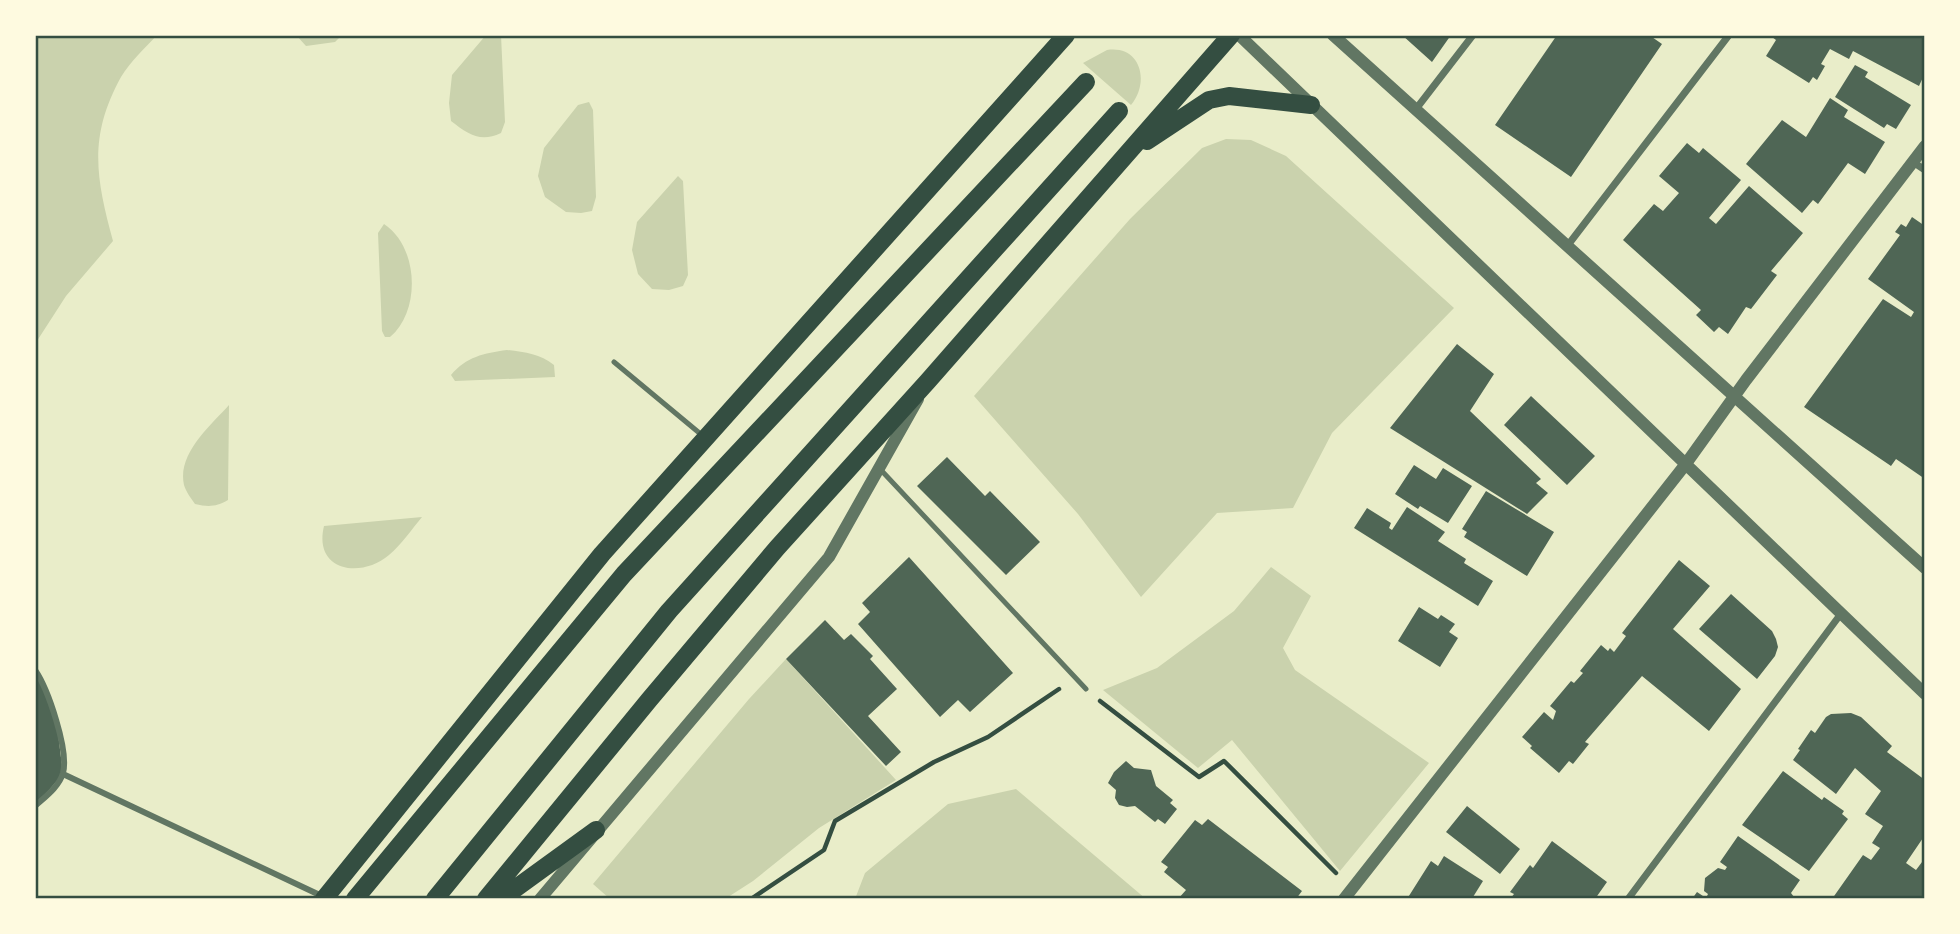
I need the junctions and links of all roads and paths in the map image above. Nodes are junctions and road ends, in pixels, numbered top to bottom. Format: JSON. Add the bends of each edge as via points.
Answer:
{"nodes":[{"id":1,"x":1066,"y":35,"type":"edge"},
{"id":2,"x":1231,"y":35,"type":"edge"},
{"id":3,"x":1239,"y":35,"type":"edge"},
{"id":4,"x":1333,"y":35,"type":"edge"},
{"id":5,"x":1473,"y":35,"type":"edge"},
{"id":6,"x":1729,"y":35,"type":"edge"},
{"id":7,"x":1086,"y":82,"type":"dead end"},
{"id":8,"x":1311,"y":105,"type":"junction"},
{"id":9,"x":1416,"y":109,"type":"junction"},
{"id":10,"x":1119,"y":111,"type":"dead end"},
{"id":11,"x":1925,"y":146,"type":"edge"},
{"id":12,"x":1126,"y":154,"type":"junction"},
{"id":13,"x":1913,"y":162,"type":"junction"},
{"id":14,"x":1925,"y":170,"type":"edge"},
{"id":15,"x":1568,"y":246,"type":"junction"},
{"id":16,"x":614,"y":362,"type":"dead end"},
{"id":17,"x":928,"y":381,"type":"junction"},
{"id":18,"x":1734,"y":396,"type":"junction"},
{"id":19,"x":705,"y":438,"type":"junction"},
{"id":20,"x":1685,"y":465,"type":"junction"},
{"id":21,"x":880,"y":469,"type":"junction"},
{"id":22,"x":1925,"y":568,"type":"edge"},
{"id":23,"x":1840,"y":615,"type":"junction"},
{"id":24,"x":35,"y":670,"type":"edge"},
{"id":25,"x":1076,"y":678,"type":"junction"},
{"id":26,"x":1086,"y":689,"type":"joint"},
{"id":27,"x":1925,"y":694,"type":"edge"},
{"id":28,"x":63,"y":774,"type":"junction"},
{"id":29,"x":35,"y":806,"type":"edge"},
{"id":30,"x":596,"y":831,"type":"junction"},
{"id":31,"x":1348,"y":894,"type":"edge"},
{"id":32,"x":324,"y":898,"type":"edge"},
{"id":33,"x":355,"y":899,"type":"edge"},
{"id":34,"x":435,"y":899,"type":"edge"},
{"id":35,"x":486,"y":899,"type":"edge"},
{"id":36,"x":501,"y":899,"type":"edge"},
{"id":37,"x":540,"y":899,"type":"edge"},
{"id":38,"x":751,"y":899,"type":"edge"},
{"id":39,"x":1628,"y":899,"type":"edge"}],
"edges":[{"from":1,"to":19,"type":"main road"},
{"from":2,"to":12,"type":"main road"},
{"from":3,"to":8,"type":"street"},
{"from":4,"to":9,"type":"street"},
{"from":5,"to":9,"type":"street"},
{"from":6,"to":15,"type":"street"},
{"from":7,"to":33,"type":"main road","via":[[624,574]]},
{"from":8,"to":12,"type":"main road","via":[[1229,96],[1209,100]]},
{"from":8,"to":20,"type":"street"},
{"from":9,"to":15,"type":"street"},
{"from":10,"to":34,"type":"main road","via":[[669,611]]},
{"from":11,"to":13,"type":"street"},
{"from":12,"to":17,"type":"main road"},
{"from":13,"to":14,"type":"street"},
{"from":13,"to":18,"type":"street"},
{"from":15,"to":18,"type":"street"},
{"from":16,"to":19,"type":"lane"},
{"from":17,"to":21,"type":"street"},
{"from":17,"to":35,"type":"main road","via":[[760,568]]},
{"from":18,"to":20,"type":"street"},
{"from":18,"to":22,"type":"street"},
{"from":19,"to":32,"type":"main road","via":[[602,554]]},
{"from":20,"to":23,"type":"street"},
{"from":20,"to":31,"type":"street"},
{"from":21,"to":25,"type":"lane"},
{"from":21,"to":30,"type":"street","via":[[829,557]]},
{"from":23,"to":27,"type":"street"},
{"from":23,"to":39,"type":"street"},
{"from":24,"to":28,"type":"street","via":[[56,717]]},
{"from":25,"to":26,"type":"lane"},
{"from":25,"to":38,"type":"path","via":[[988,737],[934,762],[835,821],[824,850]]},
{"from":26,"to":31,"type":"path","via":[[1199,777],[1224,761]]},
{"from":28,"to":29,"type":"street"},
{"from":28,"to":32,"type":"street"},
{"from":30,"to":36,"type":"main road"},
{"from":30,"to":37,"type":"street"}]}
